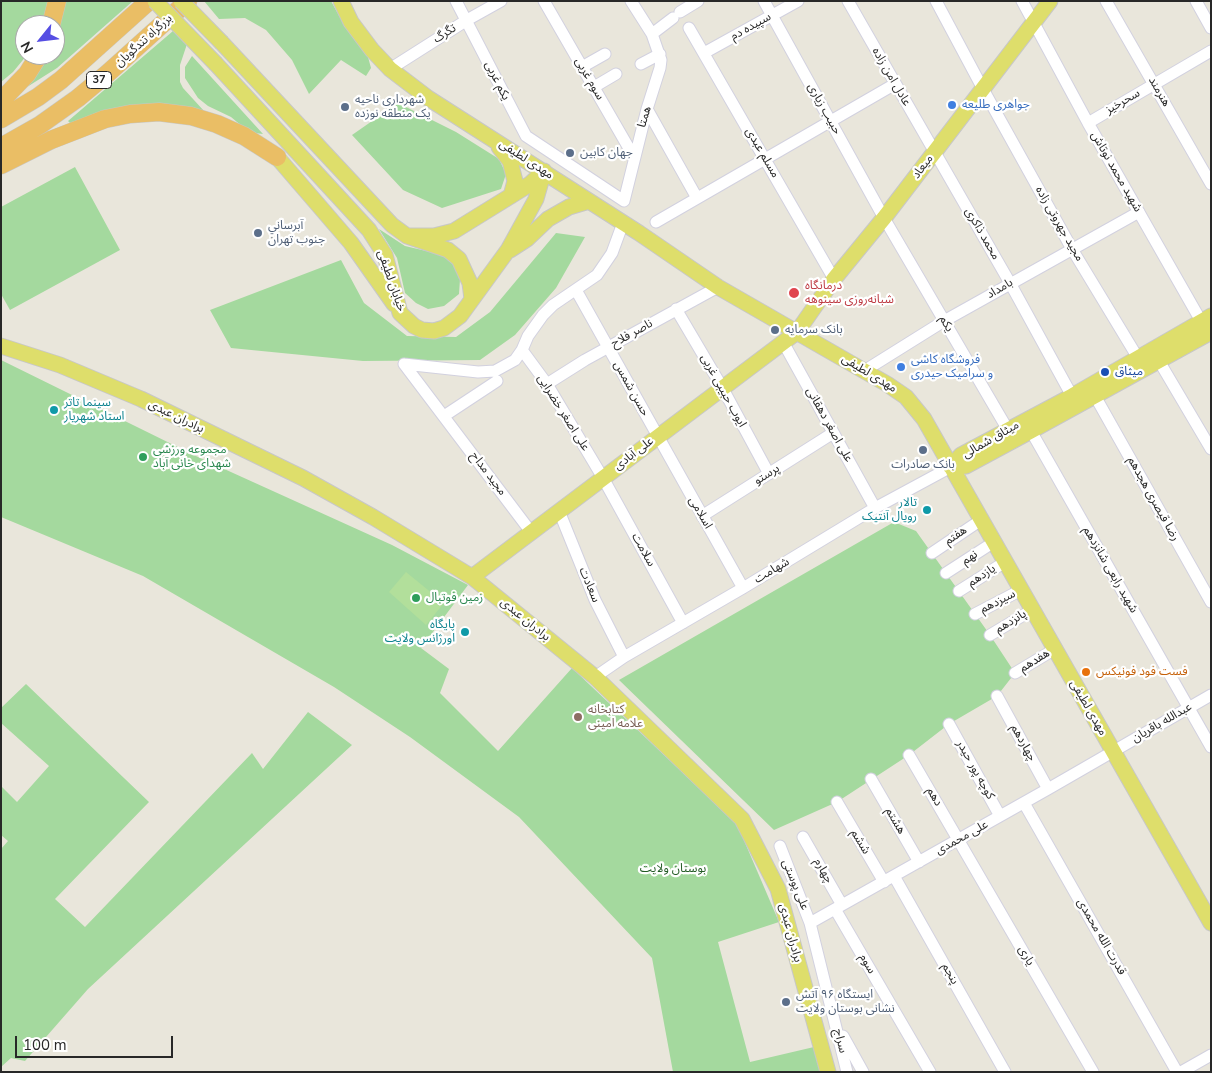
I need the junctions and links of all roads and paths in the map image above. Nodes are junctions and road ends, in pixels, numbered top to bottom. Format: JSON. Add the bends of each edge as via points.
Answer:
{"nodes":[{"id":1,"x":57,"y":1,"type":"edge"},
{"id":2,"x":149,"y":1,"type":"edge"},
{"id":3,"x":155,"y":1,"type":"edge"},
{"id":4,"x":181,"y":1,"type":"edge"},
{"id":5,"x":188,"y":1,"type":"edge"},
{"id":6,"x":341,"y":1,"type":"edge"},
{"id":7,"x":456,"y":1,"type":"edge"},
{"id":8,"x":501,"y":1,"type":"edge"},
{"id":9,"x":544,"y":1,"type":"edge"},
{"id":10,"x":631,"y":1,"type":"edge"},
{"id":11,"x":698,"y":1,"type":"edge"},
{"id":12,"x":764,"y":1,"type":"edge"},
{"id":13,"x":798,"y":1,"type":"edge"},
{"id":14,"x":848,"y":1,"type":"edge"},
{"id":15,"x":936,"y":1,"type":"edge"},
{"id":16,"x":1022,"y":1,"type":"edge"},
{"id":17,"x":1050,"y":1,"type":"edge"},
{"id":18,"x":1106,"y":1,"type":"edge"},
{"id":19,"x":1196,"y":1,"type":"edge"},
{"id":20,"x":54,"y":15,"type":"edge"},
{"id":21,"x":772,"y":16,"type":"junction"},
{"id":22,"x":467,"y":20,"type":"junction"},
{"id":23,"x":1034,"y":22,"type":"junction"},
{"id":24,"x":689,"y":28,"type":"dead end"},
{"id":25,"x":1211,"y":28,"type":"edge"},
{"id":26,"x":652,"y":34,"type":"junction"},
{"id":27,"x":1211,"y":51,"type":"edge"},
{"id":28,"x":704,"y":53,"type":"junction"},
{"id":29,"x":605,"y":54,"type":"dead end"},
{"id":30,"x":660,"y":54,"type":"junction"},
{"id":31,"x":641,"y":64,"type":"dead end"},
{"id":32,"x":32,"y":65,"type":"edge"},
{"id":33,"x":582,"y":67,"type":"junction"},
{"id":34,"x":390,"y":69,"type":"junction"},
{"id":35,"x":616,"y":74,"type":"dead end"},
{"id":36,"x":895,"y":84,"type":"junction"},
{"id":37,"x":1154,"y":84,"type":"junction"},
{"id":38,"x":594,"y":87,"type":"junction"},
{"id":39,"x":982,"y":89,"type":"junction"},
{"id":40,"x":1,"y":101,"type":"edge"},
{"id":41,"x":647,"y":109,"type":"junction"},
{"id":42,"x":1,"y":118,"type":"edge"},
{"id":43,"x":830,"y":121,"type":"junction"},
{"id":44,"x":1088,"y":123,"type":"junction"},
{"id":45,"x":492,"y":138,"type":"junction"},
{"id":46,"x":1,"y":147,"type":"edge"},
{"id":47,"x":934,"y":152,"type":"junction"},
{"id":48,"x":554,"y":156,"type":"junction"},
{"id":49,"x":277,"y":157,"type":"joint"},
{"id":50,"x":634,"y":157,"type":"junction"},
{"id":51,"x":765,"y":159,"type":"junction"},
{"id":52,"x":1,"y":165,"type":"edge"},
{"id":53,"x":544,"y":171,"type":"junction"},
{"id":54,"x":1211,"y":184,"type":"edge"},
{"id":55,"x":511,"y":196,"type":"junction"},
{"id":56,"x":697,"y":198,"type":"junction"},
{"id":57,"x":589,"y":201,"type":"junction"},
{"id":58,"x":1139,"y":212,"type":"junction"},
{"id":59,"x":884,"y":218,"type":"junction"},
{"id":60,"x":656,"y":222,"type":"dead end"},
{"id":61,"x":623,"y":223,"type":"junction"},
{"id":62,"x":407,"y":236,"type":"junction"},
{"id":63,"x":1072,"y":249,"type":"junction"},
{"id":64,"x":508,"y":250,"type":"junction"},
{"id":65,"x":834,"y":279,"type":"junction"},
{"id":66,"x":1010,"y":283,"type":"junction"},
{"id":67,"x":718,"y":287,"type":"junction"},
{"id":68,"x":576,"y":290,"type":"junction"},
{"id":69,"x":472,"y":299,"type":"junction"},
{"id":70,"x":676,"y":309,"type":"junction"},
{"id":71,"x":400,"y":313,"type":"junction"},
{"id":72,"x":944,"y":321,"type":"junction"},
{"id":73,"x":1208,"y":323,"type":"edge"},
{"id":74,"x":797,"y":332,"type":"junction"},
{"id":75,"x":783,"y":342,"type":"junction"},
{"id":76,"x":1,"y":346,"type":"edge"},
{"id":77,"x":608,"y":347,"type":"junction"},
{"id":78,"x":522,"y":350,"type":"junction"},
{"id":79,"x":1138,"y":358,"type":"junction"},
{"id":80,"x":1159,"y":361,"type":"junction"},
{"id":81,"x":864,"y":371,"type":"junction"},
{"id":82,"x":497,"y":381,"type":"dead end"},
{"id":83,"x":546,"y":384,"type":"junction"},
{"id":84,"x":722,"y":388,"type":"junction"},
{"id":85,"x":1072,"y":396,"type":"junction"},
{"id":86,"x":1095,"y":396,"type":"junction"},
{"id":87,"x":444,"y":416,"type":"junction"},
{"id":88,"x":1008,"y":430,"type":"junction"},
{"id":89,"x":1032,"y":431,"type":"junction"},
{"id":90,"x":833,"y":434,"type":"junction"},
{"id":91,"x":657,"y":437,"type":"junction"},
{"id":92,"x":1211,"y":449,"type":"edge"},
{"id":93,"x":951,"y":467,"type":"junction"},
{"id":94,"x":769,"y":474,"type":"junction"},
{"id":95,"x":603,"y":478,"type":"junction"},
{"id":96,"x":875,"y":508,"type":"junction"},
{"id":97,"x":559,"y":511,"type":"junction"},
{"id":98,"x":702,"y":516,"type":"junction"},
{"id":99,"x":981,"y":520,"type":"junction"},
{"id":100,"x":531,"y":532,"type":"junction"},
{"id":101,"x":994,"y":542,"type":"junction"},
{"id":102,"x":932,"y":553,"type":"dead end"},
{"id":103,"x":1005,"y":562,"type":"junction"},
{"id":104,"x":946,"y":573,"type":"dead end"},
{"id":105,"x":472,"y":577,"type":"junction"},
{"id":106,"x":743,"y":588,"type":"junction"},
{"id":107,"x":1021,"y":590,"type":"junction"},
{"id":108,"x":959,"y":591,"type":"dead end"},
{"id":109,"x":1211,"y":602,"type":"edge"},
{"id":110,"x":1032,"y":610,"type":"junction"},
{"id":111,"x":975,"y":614,"type":"dead end"},
{"id":112,"x":683,"y":623,"type":"junction"},
{"id":113,"x":990,"y":635,"type":"dead end"},
{"id":114,"x":1054,"y":649,"type":"junction"},
{"id":115,"x":624,"y":657,"type":"junction"},
{"id":116,"x":1015,"y":674,"type":"dead end"},
{"id":117,"x":595,"y":677,"type":"junction"},
{"id":118,"x":1211,"y":695,"type":"edge"},
{"id":119,"x":997,"y":696,"type":"dead end"},
{"id":120,"x":1189,"y":708,"type":"junction"},
{"id":121,"x":950,"y":724,"type":"dead end"},
{"id":122,"x":1211,"y":747,"type":"edge"},
{"id":123,"x":1113,"y":752,"type":"junction"},
{"id":124,"x":909,"y":755,"type":"dead end"},
{"id":125,"x":871,"y":779,"type":"dead end"},
{"id":126,"x":1048,"y":789,"type":"junction"},
{"id":127,"x":837,"y":802,"type":"dead end"},
{"id":128,"x":1024,"y":803,"type":"junction"},
{"id":129,"x":1000,"y":816,"type":"junction"},
{"id":130,"x":803,"y":837,"type":"dead end"},
{"id":131,"x":958,"y":840,"type":"junction"},
{"id":132,"x":780,"y":846,"type":"dead end"},
{"id":133,"x":919,"y":862,"type":"junction"},
{"id":134,"x":894,"y":876,"type":"junction"},
{"id":135,"x":884,"y":882,"type":"junction"},
{"id":136,"x":839,"y":907,"type":"junction"},
{"id":137,"x":810,"y":923,"type":"junction"},
{"id":138,"x":1211,"y":923,"type":"edge"},
{"id":139,"x":835,"y":1023,"type":"junction"},
{"id":140,"x":1211,"y":1055,"type":"edge"},
{"id":141,"x":828,"y":1072,"type":"edge"},
{"id":142,"x":847,"y":1072,"type":"edge"},
{"id":143,"x":863,"y":1072,"type":"edge"},
{"id":144,"x":930,"y":1072,"type":"edge"},
{"id":145,"x":1005,"y":1072,"type":"edge"},
{"id":146,"x":1093,"y":1072,"type":"edge"},
{"id":147,"x":1179,"y":1072,"type":"edge"}],
"edges":[{"from":1,"to":20,"type":"highway"},
{"from":2,"to":42,"type":"highway","number":"37","via":[[61,80]]},
{"from":3,"to":71,"type":"main road","name":"خیابان لطیفی","bridge":true,"via":[[373,236],[385,255]]},
{"from":4,"to":62,"type":"main road","bridge":true,"via":[[373,207]]},
{"from":5,"to":46,"type":"highway","name":"بزرگراه تندگویان","number":"37","via":[[72,102]]},
{"from":6,"to":34,"type":"main road","name":"مهدی لطیفی","via":[[351,22]]},
{"from":7,"to":22,"type":"street","name":"یکم غربی"},
{"from":8,"to":22,"type":"street","name":"تگرگ"},
{"from":9,"to":33,"type":"street","name":"سوم غربی"},
{"from":10,"to":26,"type":"street","name":"همتا"},
{"from":11,"to":26,"type":"street"},
{"from":12,"to":21,"type":"street","name":"حبیب زیاری"},
{"from":13,"to":21,"type":"street","name":"سپیده دم"},
{"from":14,"to":36,"type":"street","name":"عادل امن زاده"},
{"from":15,"to":39,"type":"street","name":"مجید جهروتی زاده"},
{"from":16,"to":23,"type":"street","name":"شهید محمد نوتاش"},
{"from":17,"to":23,"type":"main road","name":"میعاد"},
{"from":18,"to":37,"type":"street","name":"هنرمند"},
{"from":19,"to":25,"type":"street"},
{"from":21,"to":28,"type":"street","name":"سپیده دم"},
{"from":21,"to":43,"type":"street","name":"حبیب زیاری"},
{"from":22,"to":34,"type":"street","name":"تگرگ"},
{"from":22,"to":48,"type":"street","name":"یکم غربی","via":[[524,132]]},
{"from":23,"to":39,"type":"main road","name":"میعاد"},
{"from":23,"to":44,"type":"street","name":"شهید محمد نوتاش"},
{"from":24,"to":28,"type":"street","name":"مسلم عبدی"},
{"from":26,"to":30,"type":"street","name":"همتا"},
{"from":27,"to":37,"type":"street","name":"سحرخیز"},
{"from":28,"to":51,"type":"street","name":"مسلم عبدی"},
{"from":29,"to":33,"type":"street"},
{"from":30,"to":31,"type":"street"},
{"from":30,"to":41,"type":"street","name":"همتا","via":[[660,68]]},
{"from":32,"to":40,"type":"highway"},
{"from":33,"to":38,"type":"street","name":"سوم غربی"},
{"from":34,"to":45,"type":"main road","name":"مهدی لطیفی","via":[[428,98]]},
{"from":35,"to":38,"type":"street"},
{"from":36,"to":43,"type":"street"},
{"from":36,"to":47,"type":"street","name":"عادل امن زاده"},
{"from":37,"to":44,"type":"street","name":"سحرخیز"},
{"from":37,"to":54,"type":"street","name":"هنرمند"},
{"from":38,"to":50,"type":"street","name":"سوم غربی"},
{"from":39,"to":47,"type":"main road","name":"میعاد"},
{"from":39,"to":63,"type":"street","name":"مجید جهروتی زاده"},
{"from":41,"to":50,"type":"street","name":"همتا"},
{"from":41,"to":56,"type":"street"},
{"from":43,"to":51,"type":"street"},
{"from":43,"to":59,"type":"street","name":"حبیب زیاری"},
{"from":44,"to":58,"type":"street","name":"شهید محمد نوتاش"},
{"from":45,"to":53,"type":"main road","name":"مهدی لطیفی"},
{"from":45,"to":55,"type":"main road","via":[[510,161],[515,181]]},
{"from":47,"to":59,"type":"main road","name":"میعاد"},
{"from":47,"to":66,"type":"street","name":"محمد ذاکری"},
{"from":48,"to":50,"type":"street","name":"همتا","via":[[624,201]]},
{"from":48,"to":53,"type":"street"},
{"from":49,"to":52,"type":"highway","via":[[217,124],[191,116],[159,112],[105,119],[51,140]]},
{"from":49,"to":71,"type":"main road","via":[[351,243]]},
{"from":51,"to":56,"type":"street"},
{"from":51,"to":65,"type":"street","name":"مسلم عبدی"},
{"from":53,"to":55,"type":"main road"},
{"from":53,"to":57,"type":"main road","name":"مهدی لطیفی"},
{"from":53,"to":64,"type":"main road","via":[[536,199]]},
{"from":55,"to":62,"type":"main road","via":[[454,231],[434,236]]},
{"from":56,"to":60,"type":"street"},
{"from":57,"to":61,"type":"main road","name":"مهدی لطیفی"},
{"from":57,"to":64,"type":"main road","via":[[569,207],[548,219],[527,239]]},
{"from":58,"to":63,"type":"street","name":"بامداد"},
{"from":58,"to":73,"type":"street","name":"شهید محمد نوتاش"},
{"from":59,"to":65,"type":"main road","name":"میعاد"},
{"from":59,"to":72,"type":"street","name":"یکم"},
{"from":61,"to":67,"type":"main road","name":"مهدی لطیفی"},
{"from":61,"to":68,"type":"street","via":[[612,253],[597,274]]},
{"from":62,"to":69,"type":"main road","via":[[448,250],[459,259],[470,283]]},
{"from":63,"to":66,"type":"street","name":"بامداد"},
{"from":63,"to":79,"type":"street","name":"مجید جهروتی زاده"},
{"from":64,"to":69,"type":"main road","name":"خیابان لطیفی"},
{"from":65,"to":74,"type":"main road","name":"میعاد"},
{"from":66,"to":72,"type":"street","name":"بامداد"},
{"from":66,"to":85,"type":"street","name":"محمد ذاکری"},
{"from":67,"to":70,"type":"street","name":"ناصر فلاح"},
{"from":67,"to":74,"type":"main road","name":"مهدی لطیفی"},
{"from":68,"to":77,"type":"street","name":"حسن شمس"},
{"from":68,"to":78,"type":"street","via":[[543,315]]},
{"from":69,"to":71,"type":"main road","name":"خیابان لطیفی","via":[[460,316],[444,328],[434,330],[414,326]]},
{"from":70,"to":77,"type":"street","name":"ناصر فلاح"},
{"from":70,"to":84,"type":"street","name":"ایوب حبیبی غربی"},
{"from":72,"to":81,"type":"street","name":"بامداد"},
{"from":72,"to":88,"type":"street","name":"یکم"},
{"from":73,"to":79,"type":"main road","name":"میثاق شمالی"},
{"from":73,"to":80,"type":"main road","name":"میثاق شمالی"},
{"from":74,"to":75,"type":"main road","name":"علی آبادی"},
{"from":74,"to":81,"type":"main road","name":"مهدی لطیفی"},
{"from":75,"to":84,"type":"main road","name":"علی آبادی"},
{"from":75,"to":90,"type":"street","name":"علی اصغر دهقانی"},
{"from":76,"to":105,"type":"main road","name":"برادران عبدی","via":[[60,365],[141,400],[303,478]]},
{"from":77,"to":83,"type":"street","name":"ناصر فلاح"},
{"from":77,"to":91,"type":"street","name":"حسن شمس"},
{"from":78,"to":83,"type":"street","name":"علی اصغر خضرایی"},
{"from":78,"to":87,"type":"street","name":"مجید مداح","via":[[514,360],[495,371],[404,364]]},
{"from":79,"to":85,"type":"main road","name":"میثاق شمالی"},
{"from":80,"to":86,"type":"main road","name":"میثاق شمالی"},
{"from":80,"to":92,"type":"street"},
{"from":81,"to":93,"type":"main road","name":"مهدی لطیفی","via":[[906,397],[924,419]]},
{"from":82,"to":87,"type":"street"},
{"from":83,"to":95,"type":"street","name":"علی اصغر خضرایی"},
{"from":84,"to":91,"type":"main road","name":"علی آبادی"},
{"from":84,"to":94,"type":"street","name":"ایوب حبیبی غربی"},
{"from":85,"to":88,"type":"main road","name":"میثاق شمالی"},
{"from":86,"to":89,"type":"main road","name":"میثاق شمالی"},
{"from":86,"to":109,"type":"street","name":"رضا قیصری هجدهم"},
{"from":87,"to":100,"type":"street","name":"مجید مداح"},
{"from":88,"to":93,"type":"main road","name":"میثاق شمالی","via":[[961,454]]},
{"from":89,"to":93,"type":"main road","name":"میثاق شمالی","via":[[966,466]]},
{"from":89,"to":120,"type":"street","name":"شهید رابعی شانزدهم"},
{"from":90,"to":94,"type":"street","name":"پرستو"},
{"from":90,"to":96,"type":"street","name":"علی اصغر دهقانی"},
{"from":91,"to":95,"type":"main road","name":"علی آبادی"},
{"from":91,"to":98,"type":"street","name":"اسلامی"},
{"from":93,"to":96,"type":"street","name":"شهامت"},
{"from":93,"to":99,"type":"main road","name":"مهدی لطیفی"},
{"from":94,"to":98,"type":"street","name":"پرستو"},
{"from":95,"to":97,"type":"main road","name":"علی آبادی"},
{"from":95,"to":112,"type":"street","name":"سلامت"},
{"from":96,"to":106,"type":"street","name":"شهامت"},
{"from":97,"to":100,"type":"main road","name":"علی آبادی"},
{"from":97,"to":115,"type":"street","name":"سعادت","via":[[595,600]]},
{"from":98,"to":106,"type":"street","name":"اسلامی"},
{"from":99,"to":101,"type":"main road","name":"مهدی لطیفی"},
{"from":99,"to":102,"type":"street","name":"هفتم"},
{"from":100,"to":105,"type":"main road","name":"علی آبادی"},
{"from":101,"to":103,"type":"main road","name":"مهدی لطیفی"},
{"from":101,"to":104,"type":"street","name":"نهم"},
{"from":103,"to":107,"type":"main road","name":"مهدی لطیفی"},
{"from":103,"to":108,"type":"street","name":"یازدهم"},
{"from":105,"to":117,"type":"main road","name":"برادران عبدی"},
{"from":106,"to":112,"type":"street","name":"شهامت"},
{"from":107,"to":110,"type":"main road","name":"مهدی لطیفی"},
{"from":107,"to":111,"type":"street","name":"سیزدهم"},
{"from":110,"to":113,"type":"street","name":"پانزدهم"},
{"from":110,"to":114,"type":"main road","name":"مهدی لطیفی"},
{"from":112,"to":115,"type":"street","name":"شهامت"},
{"from":114,"to":116,"type":"street","name":"هفدهم"},
{"from":114,"to":123,"type":"main road","name":"مهدی لطیفی"},
{"from":115,"to":117,"type":"street","name":"شهامت"},
{"from":117,"to":141,"type":"main road","name":"برادران عبدی","via":[[742,819],[778,889]]},
{"from":118,"to":120,"type":"street","name":"عبدالله باقریان"},
{"from":119,"to":126,"type":"street","name":"چهاردهم"},
{"from":120,"to":122,"type":"street","name":"شهید رابعی شانزدهم"},
{"from":120,"to":123,"type":"street","name":"عبدالله باقریان"},
{"from":121,"to":129,"type":"street","name":"کوچه پور حیدر"},
{"from":123,"to":126,"type":"street","name":"علی محمدی"},
{"from":123,"to":138,"type":"main road","name":"مهدی لطیفی"},
{"from":124,"to":131,"type":"street","name":"دهم"},
{"from":125,"to":133,"type":"street","name":"هشتم"},
{"from":126,"to":128,"type":"street","name":"علی محمدی"},
{"from":127,"to":135,"type":"street","name":"ششم"},
{"from":128,"to":129,"type":"street","name":"علی محمدی"},
{"from":128,"to":147,"type":"street","name":"قدرت الله محمدی"},
{"from":129,"to":131,"type":"street","name":"علی محمدی"},
{"from":130,"to":136,"type":"street","name":"چهارم"},
{"from":131,"to":133,"type":"street","name":"علی محمدی"},
{"from":131,"to":146,"type":"street","name":"یاری"},
{"from":132,"to":137,"type":"street","name":"علی پوستی"},
{"from":133,"to":134,"type":"street","name":"علی محمدی"},
{"from":134,"to":135,"type":"street","name":"علی محمدی"},
{"from":134,"to":145,"type":"street","name":"پنجم"},
{"from":135,"to":136,"type":"street","name":"علی محمدی"},
{"from":136,"to":137,"type":"street","name":"علی محمدی"},
{"from":136,"to":144,"type":"street","name":"سوم"},
{"from":137,"to":139,"type":"street","name":"سراج"},
{"from":139,"to":142,"type":"street","name":"سراج"},
{"from":139,"to":143,"type":"street"},
{"from":140,"to":147,"type":"street"}]}
